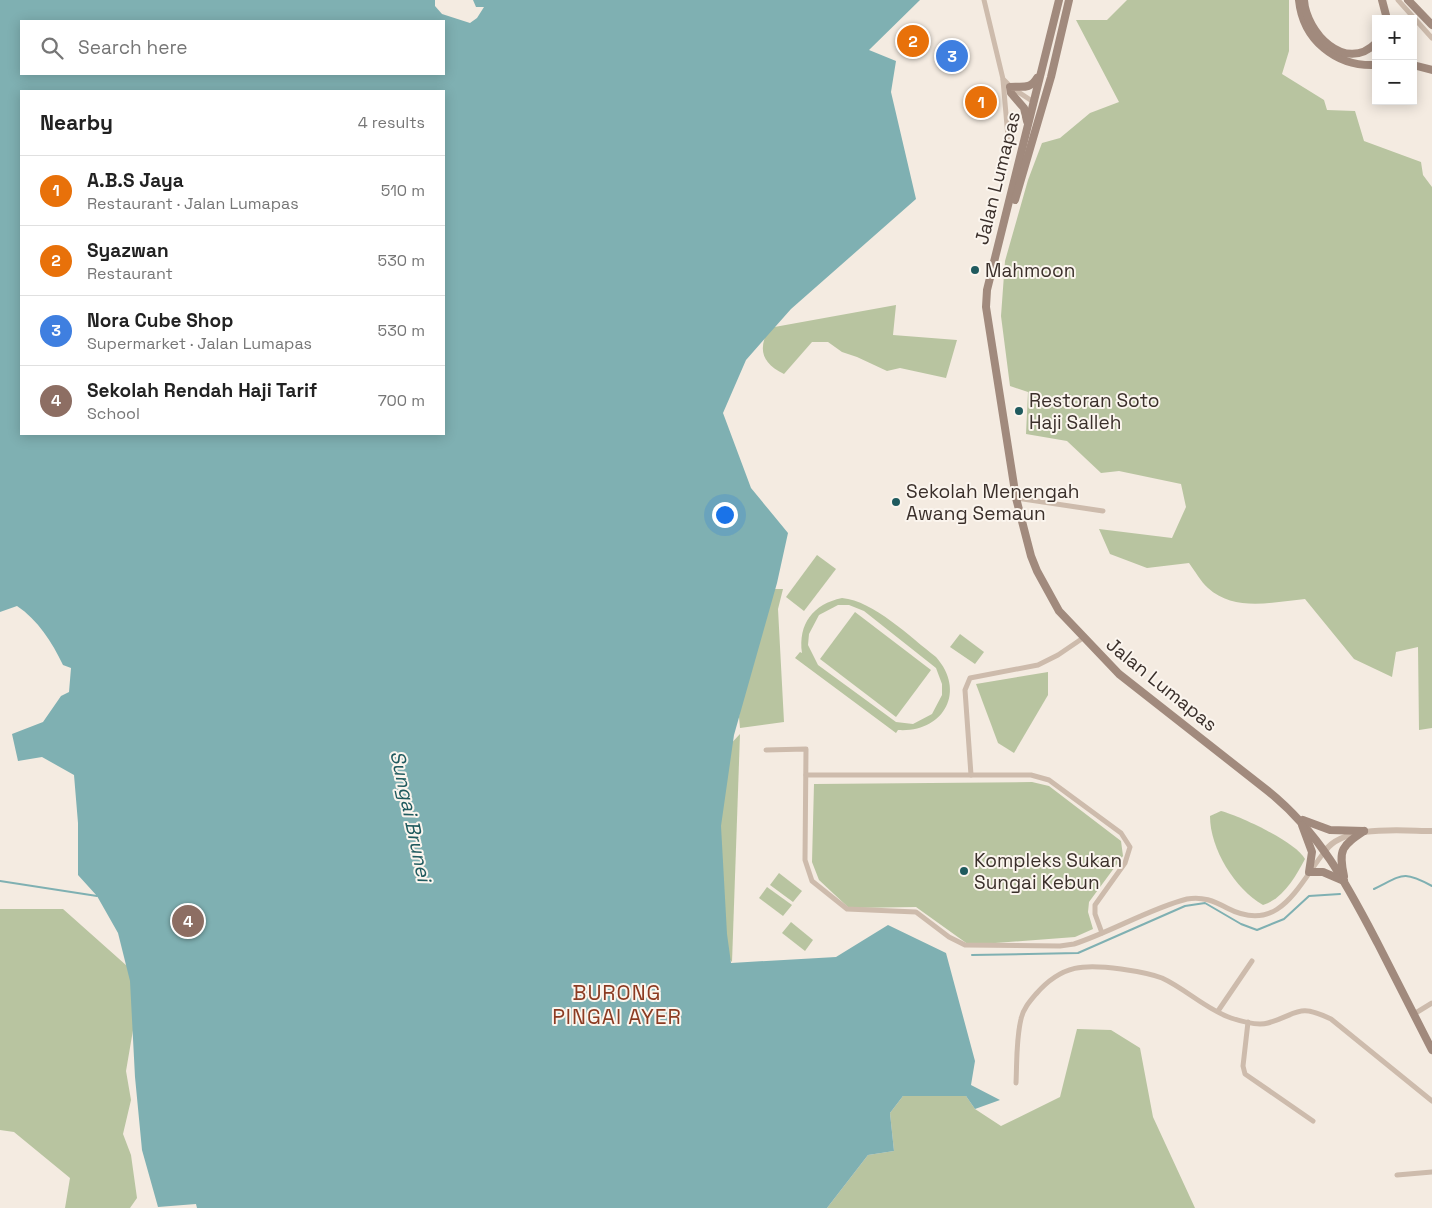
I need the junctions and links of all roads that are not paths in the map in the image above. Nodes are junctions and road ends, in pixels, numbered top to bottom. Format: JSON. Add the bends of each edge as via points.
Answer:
{"nodes":[{"id":1,"x":984,"y":0,"type":"edge"},
{"id":2,"x":1059,"y":0,"type":"edge"},
{"id":3,"x":1068,"y":0,"type":"edge"},
{"id":4,"x":1298,"y":0,"type":"edge"},
{"id":5,"x":1304,"y":0,"type":"edge"},
{"id":6,"x":1382,"y":0,"type":"edge"},
{"id":7,"x":1398,"y":0,"type":"edge"},
{"id":8,"x":1408,"y":0,"type":"edge"},
{"id":9,"x":1386,"y":15,"type":"edge"},
{"id":10,"x":1432,"y":25,"type":"edge"},
{"id":11,"x":1432,"y":38,"type":"edge"},
{"id":12,"x":1372,"y":46,"type":"edge"},
{"id":13,"x":1054,"y":64,"type":"junction"},
{"id":14,"x":1372,"y":65,"type":"edge"},
{"id":15,"x":1417,"y":66,"type":"edge"},
{"id":16,"x":1432,"y":70,"type":"edge"},
{"id":17,"x":1040,"y":74,"type":"junction"},
{"id":18,"x":1003,"y":78,"type":"junction"},
{"id":19,"x":1010,"y":87,"type":"junction"},
{"id":20,"x":1032,"y":101,"type":"junction"},
{"id":21,"x":1028,"y":123,"type":"junction"},
{"id":22,"x":1008,"y":136,"type":"dead end"},
{"id":23,"x":1032,"y":146,"type":"junction"},
{"id":24,"x":987,"y":290,"type":"junction"},
{"id":25,"x":1016,"y":498,"type":"junction"},
{"id":26,"x":1103,"y":511,"type":"dead end"},
{"id":27,"x":1083,"y":638,"type":"junction"},
{"id":28,"x":766,"y":750,"type":"dead end"},
{"id":29,"x":806,"y":775,"type":"junction"},
{"id":30,"x":971,"y":775,"type":"junction"},
{"id":31,"x":1299,"y":818,"type":"junction"},
{"id":32,"x":1364,"y":831,"type":"junction"},
{"id":33,"x":1432,"y":831,"type":"edge"},
{"id":34,"x":1325,"y":851,"type":"junction"},
{"id":35,"x":1309,"y":872,"type":"junction"},
{"id":36,"x":1346,"y":882,"type":"junction"},
{"id":37,"x":1102,"y":933,"type":"junction"},
{"id":38,"x":1252,"y":961,"type":"dead end"},
{"id":39,"x":1432,"y":1003,"type":"edge"},
{"id":40,"x":1218,"y":1011,"type":"junction"},
{"id":41,"x":1414,"y":1014,"type":"junction"},
{"id":42,"x":1248,"y":1022,"type":"junction"},
{"id":43,"x":1432,"y":1050,"type":"edge"},
{"id":44,"x":1016,"y":1083,"type":"dead end"},
{"id":45,"x":1432,"y":1101,"type":"edge"},
{"id":46,"x":1313,"y":1121,"type":"dead end"},
{"id":47,"x":1432,"y":1172,"type":"edge"},
{"id":48,"x":1397,"y":1175,"type":"dead end"}],
"edges":[{"from":1,"to":18,"type":"street","name":"Jalan Lumapas"},
{"from":2,"to":17,"type":"main road"},
{"from":3,"to":13,"type":"main road"},
{"from":4,"to":14,"type":"main road","via":[[1305,26],[1325,50],[1344,60]]},
{"from":5,"to":12,"type":"main road","via":[[1308,20],[1314,30],[1333,48],[1352,54]]},
{"from":6,"to":9,"type":"main road"},
{"from":7,"to":11,"type":"street"},
{"from":8,"to":10,"type":"main road"},
{"from":13,"to":20,"type":"main road","via":[[1041,96]]},
{"from":13,"to":23,"type":"main road","name":"Jalan Lumapas"},
{"from":15,"to":16,"type":"main road"},
{"from":17,"to":19,"type":"main road","via":[[1033,84],[1024,88]]},
{"from":17,"to":20,"type":"main road"},
{"from":18,"to":19,"type":"street","name":"Jalan Lumapas"},
{"from":18,"to":22,"type":"street"},
{"from":19,"to":20,"type":"street","name":"Jalan Lumapas"},
{"from":19,"to":21,"type":"main road","via":[[1024,108]]},
{"from":20,"to":21,"type":"main road","name":"Jalan Lumapas"},
{"from":20,"to":23,"type":"main road","via":[[1036,111],[1030,140]]},
{"from":21,"to":24,"type":"main road","name":"Jalan Lumapas"},
{"from":23,"to":24,"type":"main road","name":"Jalan Lumapas"},
{"from":24,"to":25,"type":"main road","name":"Jalan Lumapas","via":[[986,307]]},
{"from":25,"to":26,"type":"street"},
{"from":25,"to":27,"type":"main road","name":"Jalan Lumapas","via":[[1037,571],[1059,611]]},
{"from":27,"to":30,"type":"street","via":[[1038,665],[970,678],[965,690]]},
{"from":27,"to":31,"type":"main road","name":"Jalan Lumapas","via":[[1119,674]]},
{"from":28,"to":29,"type":"street","via":[[806,750]]},
{"from":29,"to":30,"type":"street"},
{"from":29,"to":37,"type":"street","via":[[806,868],[817,887],[846,909],[916,912],[956,942],[974,946],[1060,946]]},
{"from":30,"to":37,"type":"street","via":[[1039,776],[1049,780],[1126,838],[1130,847],[1128,855],[1095,905]]},
{"from":31,"to":32,"type":"main road","via":[[1330,830]]},
{"from":31,"to":34,"type":"main road","name":"Jalan Lumapas"},
{"from":31,"to":35,"type":"main road","via":[[1312,852]]},
{"from":32,"to":33,"type":"street"},
{"from":32,"to":34,"type":"street","via":[[1337,840]]},
{"from":32,"to":36,"type":"main road","via":[[1343,848],[1341,860]]},
{"from":34,"to":35,"type":"street"},
{"from":34,"to":36,"type":"main road","name":"Jalan Lumapas"},
{"from":35,"to":36,"type":"main road","via":[[1323,872]]},
{"from":35,"to":37,"type":"street","via":[[1284,904],[1261,917],[1241,915],[1210,900],[1187,899]]},
{"from":36,"to":41,"type":"main road","name":"Jalan Lumapas"},
{"from":38,"to":40,"type":"street"},
{"from":39,"to":41,"type":"street"},
{"from":40,"to":42,"type":"street"},
{"from":40,"to":44,"type":"street","via":[[1148,973],[1086,965],[1067,970],[1044,985],[1028,1003],[1021,1018]]},
{"from":41,"to":43,"type":"main road","name":"Jalan Lumapas"},
{"from":42,"to":45,"type":"street","via":[[1266,1024],[1297,1010],[1314,1011],[1331,1019]]},
{"from":42,"to":46,"type":"street","via":[[1245,1074]]},
{"from":47,"to":48,"type":"street"}]}
